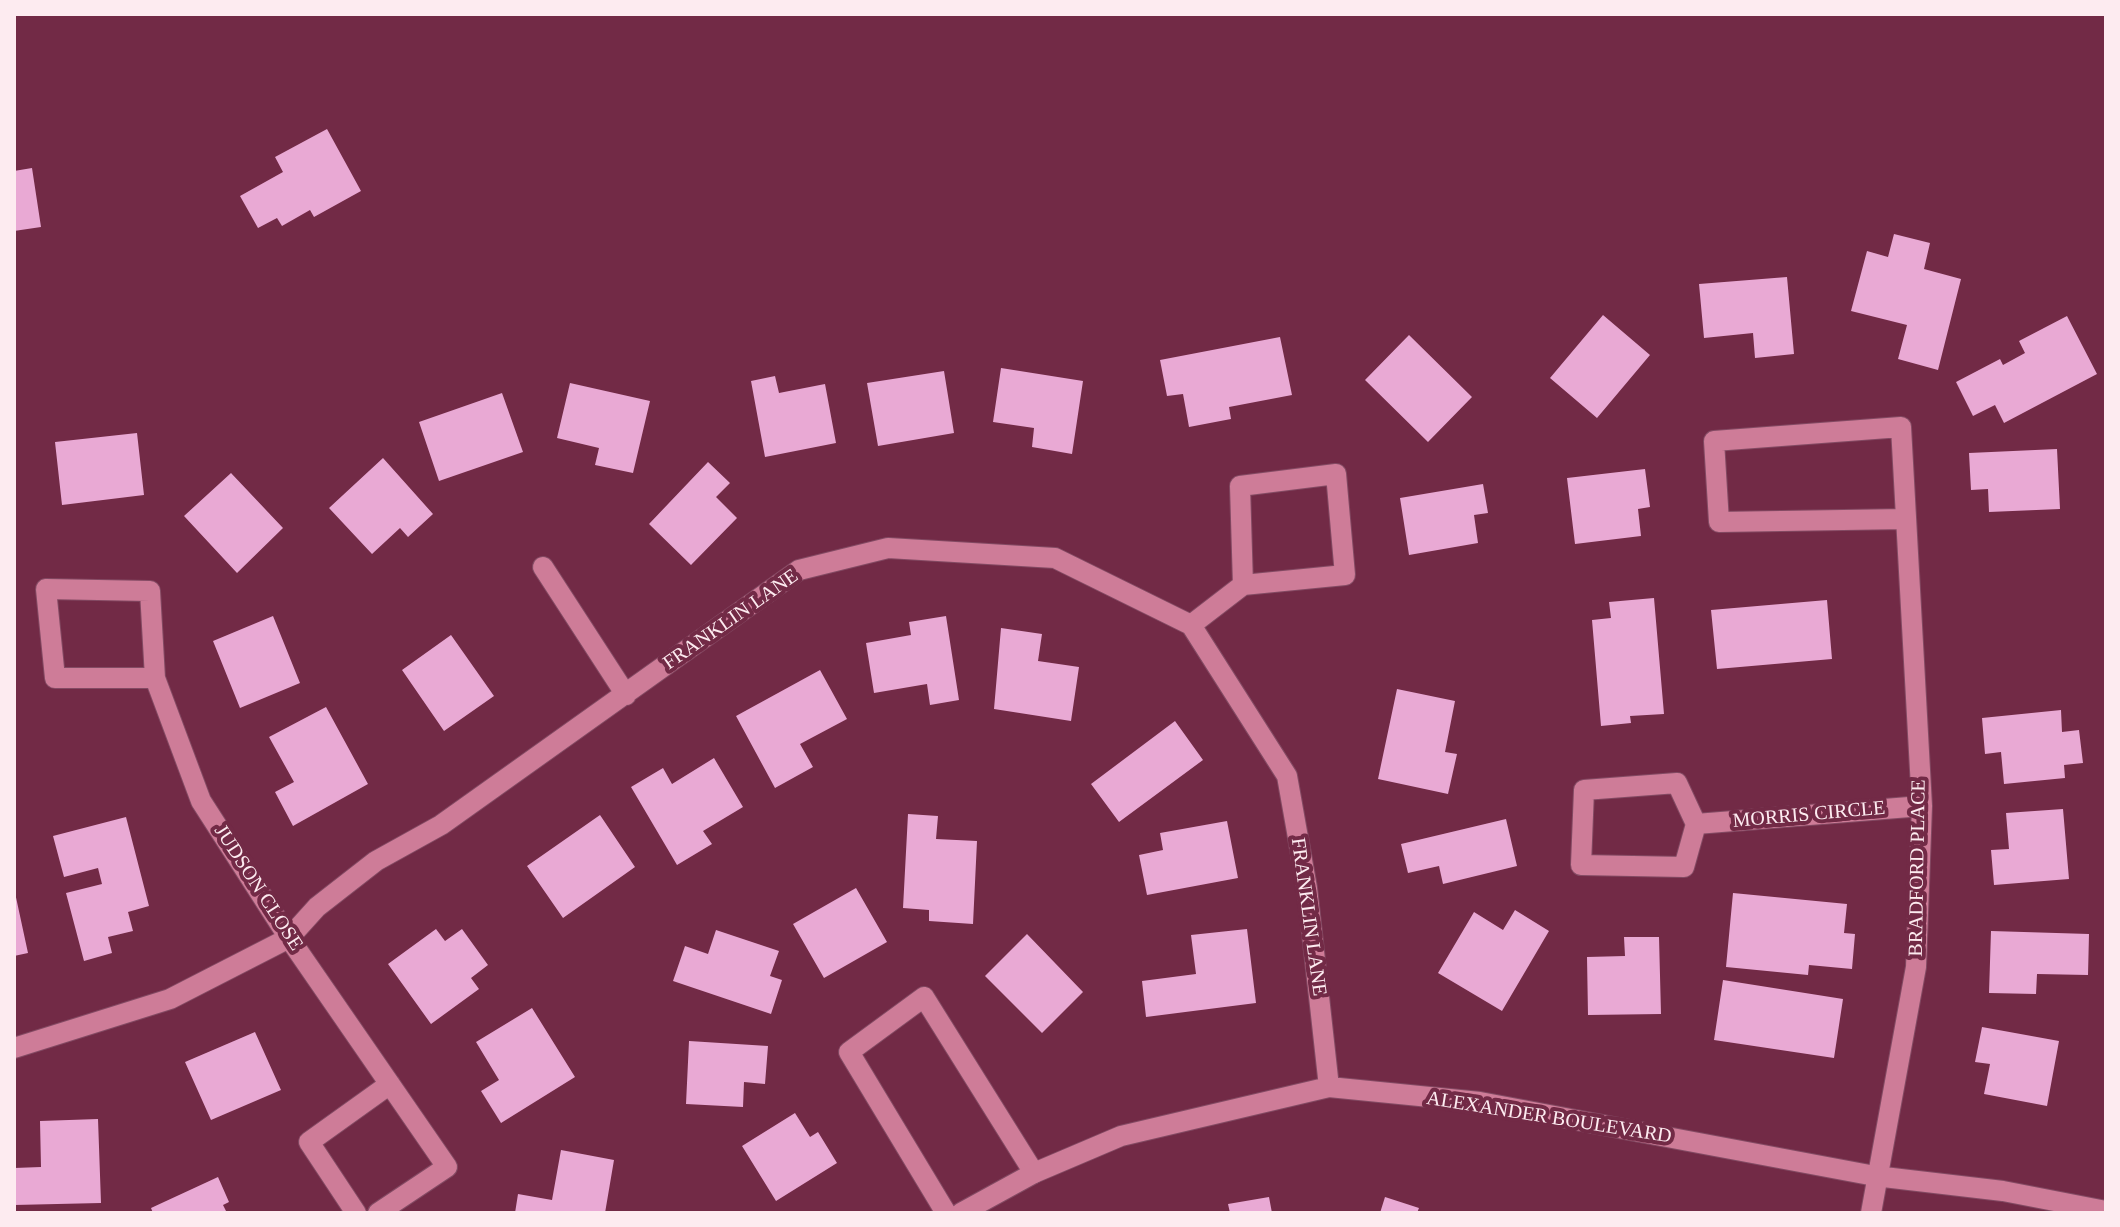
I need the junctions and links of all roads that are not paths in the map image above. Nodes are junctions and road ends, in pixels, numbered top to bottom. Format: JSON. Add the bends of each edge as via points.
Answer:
{"nodes":[{"id":1,"x":1905,"y":519,"type":"junction"},
{"id":2,"x":543,"y":567,"type":"dead end"},
{"id":3,"x":1243,"y":585,"type":"junction"},
{"id":4,"x":1191,"y":625,"type":"junction"},
{"id":5,"x":155,"y":678,"type":"junction"},
{"id":6,"x":626,"y":695,"type":"junction"},
{"id":7,"x":1922,"y":806,"type":"junction"},
{"id":8,"x":1696,"y":824,"type":"junction"},
{"id":9,"x":289,"y":938,"type":"junction"},
{"id":10,"x":14,"y":1048,"type":"edge"},
{"id":11,"x":390,"y":1084,"type":"junction"},
{"id":12,"x":1329,"y":1087,"type":"junction"},
{"id":13,"x":1034,"y":1173,"type":"junction"},
{"id":14,"x":1875,"y":1176,"type":"junction"},
{"id":15,"x":2106,"y":1211,"type":"edge"},
{"id":16,"x":356,"y":1213,"type":"edge"},
{"id":17,"x":378,"y":1213,"type":"edge"},
{"id":18,"x":946,"y":1213,"type":"edge"},
{"id":19,"x":961,"y":1213,"type":"edge"},
{"id":20,"x":1871,"y":1213,"type":"edge"}],
"edges":[{"from":1,"to":1,"type":"street","name":"BRADFORD PLACE","via":[[1901,427],[1714,441],[1719,522]]},
{"from":1,"to":7,"type":"street","name":"BRADFORD PLACE"},
{"from":2,"to":6,"type":"street"},
{"from":3,"to":3,"type":"street","via":[[1240,486],[1336,474],[1345,575]]},
{"from":3,"to":4,"type":"street"},
{"from":4,"to":6,"type":"street","name":"FRANKLIN LANE","via":[[1055,558],[888,548],[799,570]]},
{"from":4,"to":12,"type":"street","name":"FRANKLIN LANE","via":[[1287,776],[1307,888]]},
{"from":5,"to":5,"type":"street","name":"JUDSON CLOSE","via":[[55,678],[46,589],[150,591]]},
{"from":5,"to":9,"type":"street","name":"JUDSON CLOSE","via":[[201,801]]},
{"from":6,"to":9,"type":"street","name":"FRANKLIN LANE","via":[[441,825],[376,861],[317,907]]},
{"from":7,"to":8,"type":"street","name":"MORRIS CIRCLE"},
{"from":7,"to":14,"type":"street","name":"BRADFORD PLACE","via":[[1916,967]]},
{"from":8,"to":8,"type":"street","via":[[1677,783],[1584,790],[1581,865],[1684,867]]},
{"from":9,"to":10,"type":"street","name":"FRANKLIN LANE","via":[[170,999]]},
{"from":9,"to":11,"type":"street","name":"JUDSON CLOSE"},
{"from":11,"to":16,"type":"street","via":[[309,1142]]},
{"from":11,"to":17,"type":"street","name":"JUDSON CLOSE","via":[[447,1167]]},
{"from":12,"to":13,"type":"street","name":"ALEXANDER BOULEVARD","via":[[1121,1136]]},
{"from":12,"to":14,"type":"street","name":"ALEXANDER BOULEVARD","via":[[1480,1102]]},
{"from":13,"to":18,"type":"street","via":[[924,997],[849,1052]]},
{"from":13,"to":19,"type":"street","name":"ALEXANDER BOULEVARD"},
{"from":14,"to":15,"type":"street","name":"ALEXANDER BOULEVARD","via":[[2003,1191]]},
{"from":14,"to":20,"type":"street","name":"BRADFORD PLACE"}]}
